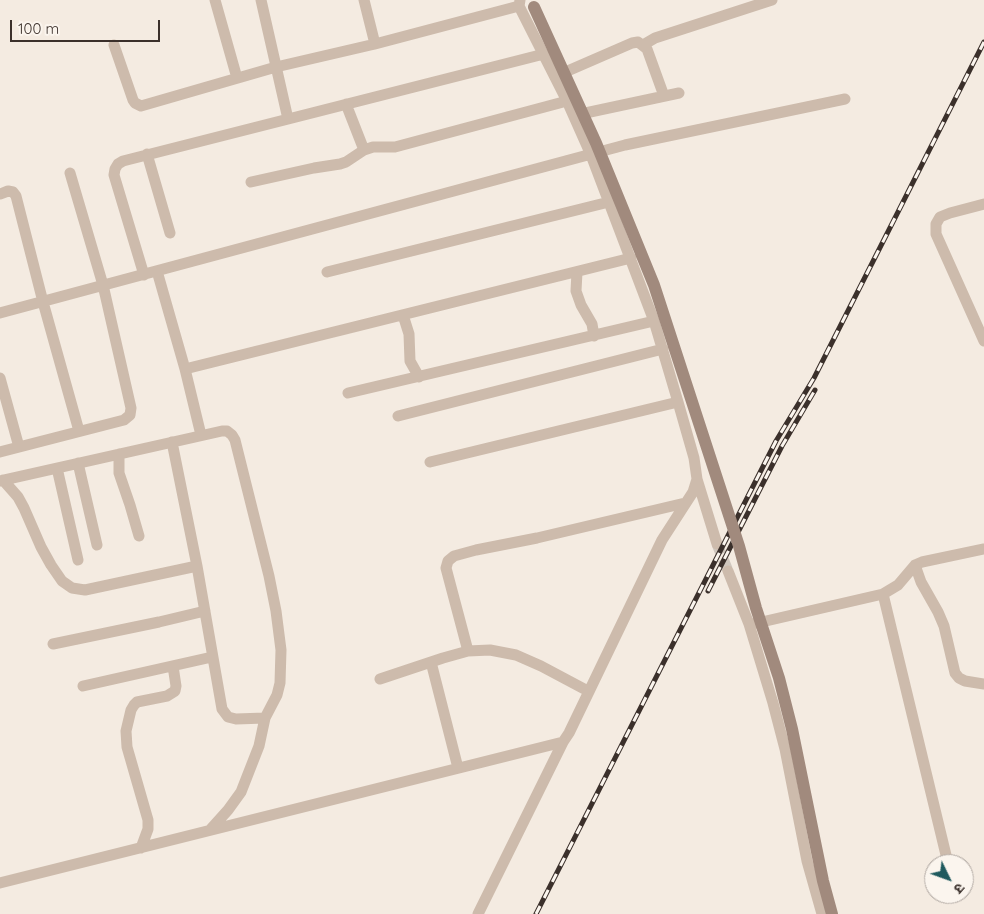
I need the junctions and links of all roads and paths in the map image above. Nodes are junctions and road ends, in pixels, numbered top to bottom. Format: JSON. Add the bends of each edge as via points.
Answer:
{"nodes":[{"id":1,"x":215,"y":0,"type":"edge"},
{"id":2,"x":261,"y":0,"type":"edge"},
{"id":3,"x":364,"y":0,"type":"edge"},
{"id":4,"x":772,"y":0,"type":"edge"},
{"id":5,"x":520,"y":3,"type":"edge"},
{"id":6,"x":534,"y":7,"type":"dead end"},
{"id":7,"x":375,"y":44,"type":"junction"},
{"id":8,"x":114,"y":45,"type":"dead end"},
{"id":9,"x":643,"y":45,"type":"junction"},
{"id":10,"x":544,"y":54,"type":"junction"},
{"id":11,"x":276,"y":67,"type":"junction"},
{"id":12,"x":555,"y":76,"type":"junction"},
{"id":13,"x":237,"y":78,"type":"junction"},
{"id":14,"x":679,"y":93,"type":"dead end"},
{"id":15,"x":664,"y":96,"type":"junction"},
{"id":16,"x":845,"y":99,"type":"dead end"},
{"id":17,"x":567,"y":101,"type":"junction"},
{"id":18,"x":346,"y":104,"type":"junction"},
{"id":19,"x":574,"y":116,"type":"junction"},
{"id":20,"x":288,"y":119,"type":"junction"},
{"id":21,"x":364,"y":150,"type":"junction"},
{"id":22,"x":147,"y":154,"type":"junction"},
{"id":23,"x":591,"y":156,"type":"junction"},
{"id":24,"x":70,"y":173,"type":"dead end"},
{"id":25,"x":251,"y":182,"type":"dead end"},
{"id":26,"x":0,"y":194,"type":"edge"},
{"id":27,"x":609,"y":202,"type":"junction"},
{"id":28,"x":984,"y":204,"type":"edge"},
{"id":29,"x":170,"y":233,"type":"dead end"},
{"id":30,"x":631,"y":258,"type":"junction"},
{"id":31,"x":157,"y":271,"type":"junction"},
{"id":32,"x":327,"y":272,"type":"dead end"},
{"id":33,"x":577,"y":272,"type":"junction"},
{"id":34,"x":144,"y":275,"type":"junction"},
{"id":35,"x":103,"y":286,"type":"junction"},
{"id":36,"x":43,"y":302,"type":"junction"},
{"id":37,"x":0,"y":313,"type":"edge"},
{"id":38,"x":403,"y":315,"type":"junction"},
{"id":39,"x":654,"y":321,"type":"junction"},
{"id":40,"x":594,"y":336,"type":"junction"},
{"id":41,"x":984,"y":341,"type":"edge"},
{"id":42,"x":663,"y":349,"type":"junction"},
{"id":43,"x":185,"y":369,"type":"junction"},
{"id":44,"x":420,"y":377,"type":"junction"},
{"id":45,"x":0,"y":378,"type":"edge"},
{"id":46,"x":348,"y":393,"type":"dead end"},
{"id":47,"x":678,"y":402,"type":"junction"},
{"id":48,"x":398,"y":416,"type":"dead end"},
{"id":49,"x":79,"y":431,"type":"junction"},
{"id":50,"x":200,"y":435,"type":"junction"},
{"id":51,"x":172,"y":442,"type":"junction"},
{"id":52,"x":19,"y":446,"type":"junction"},
{"id":53,"x":0,"y":452,"type":"edge"},
{"id":54,"x":119,"y":454,"type":"junction"},
{"id":55,"x":430,"y":462,"type":"dead end"},
{"id":56,"x":78,"y":463,"type":"junction"},
{"id":57,"x":58,"y":468,"type":"junction"},
{"id":58,"x":697,"y":479,"type":"junction"},
{"id":59,"x":1,"y":481,"type":"edge"},
{"id":60,"x":686,"y":503,"type":"junction"},
{"id":61,"x":139,"y":536,"type":"dead end"},
{"id":62,"x":717,"y":544,"type":"tunnel mouth"},
{"id":63,"x":97,"y":545,"type":"dead end"},
{"id":64,"x":984,"y":549,"type":"edge"},
{"id":65,"x":78,"y":560,"type":"dead end"},
{"id":66,"x":915,"y":565,"type":"junction"},
{"id":67,"x":197,"y":566,"type":"junction"},
{"id":68,"x":728,"y":572,"type":"tunnel mouth"},
{"id":69,"x":883,"y":594,"type":"junction"},
{"id":70,"x":205,"y":611,"type":"junction"},
{"id":71,"x":749,"y":624,"type":"junction"},
{"id":72,"x":53,"y":644,"type":"dead end"},
{"id":73,"x":468,"y":651,"type":"junction"},
{"id":74,"x":212,"y":657,"type":"junction"},
{"id":75,"x":431,"y":662,"type":"junction"},
{"id":76,"x":173,"y":666,"type":"junction"},
{"id":77,"x":380,"y":679,"type":"dead end"},
{"id":78,"x":984,"y":684,"type":"edge"},
{"id":79,"x":83,"y":686,"type":"dead end"},
{"id":80,"x":588,"y":691,"type":"junction"},
{"id":81,"x":265,"y":718,"type":"junction"},
{"id":82,"x":563,"y":742,"type":"junction"},
{"id":83,"x":458,"y":768,"type":"junction"},
{"id":84,"x":210,"y":830,"type":"junction"},
{"id":85,"x":141,"y":848,"type":"junction"},
{"id":86,"x":946,"y":854,"type":"edge"},
{"id":87,"x":0,"y":883,"type":"edge"},
{"id":88,"x":478,"y":914,"type":"edge"},
{"id":89,"x":822,"y":914,"type":"edge"},
{"id":90,"x":832,"y":914,"type":"edge"}],
"edges":[{"from":1,"to":13,"type":"street"},
{"from":2,"to":11,"type":"street"},
{"from":3,"to":7,"type":"street"},
{"from":4,"to":9,"type":"street","via":[[654,38]]},
{"from":5,"to":7,"type":"street"},
{"from":5,"to":10,"type":"street"},
{"from":6,"to":90,"type":"main road","bridge":true,"via":[[596,143],[659,301],[786,703]]},
{"from":7,"to":11,"type":"street"},
{"from":8,"to":13,"type":"street","via":[[133,100],[141,106]]},
{"from":9,"to":12,"type":"street","via":[[632,43]]},
{"from":9,"to":15,"type":"street"},
{"from":10,"to":12,"type":"street"},
{"from":10,"to":18,"type":"street"},
{"from":11,"to":13,"type":"street"},
{"from":11,"to":20,"type":"street"},
{"from":12,"to":17,"type":"street"},
{"from":14,"to":15,"type":"street"},
{"from":15,"to":19,"type":"street"},
{"from":16,"to":23,"type":"street","via":[[625,145]]},
{"from":17,"to":19,"type":"street"},
{"from":17,"to":21,"type":"street","via":[[395,147]]},
{"from":18,"to":20,"type":"street"},
{"from":18,"to":21,"type":"street"},
{"from":19,"to":23,"type":"street"},
{"from":20,"to":22,"type":"street"},
{"from":21,"to":25,"type":"street","via":[[340,164]]},
{"from":22,"to":29,"type":"street"},
{"from":22,"to":34,"type":"street","via":[[123,161],[114,169]]},
{"from":23,"to":27,"type":"street"},
{"from":23,"to":31,"type":"street"},
{"from":24,"to":35,"type":"street"},
{"from":26,"to":36,"type":"street","via":[[8,191],[16,196]]},
{"from":27,"to":30,"type":"street"},
{"from":27,"to":32,"type":"street"},
{"from":28,"to":41,"type":"street","via":[[940,217],[936,224],[936,234]]},
{"from":30,"to":33,"type":"street"},
{"from":30,"to":39,"type":"street"},
{"from":31,"to":34,"type":"street"},
{"from":31,"to":43,"type":"street"},
{"from":33,"to":38,"type":"street"},
{"from":33,"to":40,"type":"street","via":[[576,291],[592,324]]},
{"from":34,"to":35,"type":"street"},
{"from":35,"to":36,"type":"street"},
{"from":35,"to":49,"type":"street","via":[[130,415],[124,420]]},
{"from":36,"to":37,"type":"street"},
{"from":36,"to":49,"type":"street"},
{"from":38,"to":43,"type":"street"},
{"from":38,"to":44,"type":"street","via":[[409,334],[410,361]]},
{"from":39,"to":40,"type":"street"},
{"from":39,"to":42,"type":"street"},
{"from":40,"to":44,"type":"street"},
{"from":42,"to":47,"type":"street"},
{"from":42,"to":48,"type":"street"},
{"from":43,"to":50,"type":"street"},
{"from":44,"to":46,"type":"street"},
{"from":45,"to":52,"type":"street"},
{"from":47,"to":55,"type":"street"},
{"from":47,"to":58,"type":"street"},
{"from":49,"to":52,"type":"street"},
{"from":50,"to":51,"type":"street"},
{"from":50,"to":81,"type":"street","via":[[227,431],[235,440],[269,576],[282,650],[277,695]]},
{"from":51,"to":54,"type":"street"},
{"from":51,"to":67,"type":"street"},
{"from":52,"to":53,"type":"street"},
{"from":54,"to":56,"type":"street"},
{"from":54,"to":61,"type":"street","via":[[119,473]]},
{"from":56,"to":57,"type":"street"},
{"from":56,"to":63,"type":"street"},
{"from":57,"to":59,"type":"street"},
{"from":57,"to":65,"type":"street"},
{"from":58,"to":60,"type":"street"},
{"from":58,"to":62,"type":"street"},
{"from":59,"to":67,"type":"street","via":[[18,497],[40,547],[62,581],[72,588],[85,590]]},
{"from":60,"to":73,"type":"street","via":[[454,556],[446,568]]},
{"from":60,"to":80,"type":"street","via":[[662,540]]},
{"from":64,"to":66,"type":"street"},
{"from":66,"to":69,"type":"street","via":[[898,585]]},
{"from":66,"to":78,"type":"street","via":[[944,626],[955,673],[965,681]]},
{"from":67,"to":70,"type":"street"},
{"from":68,"to":71,"type":"street"},
{"from":69,"to":71,"type":"street"},
{"from":69,"to":86,"type":"street"},
{"from":70,"to":72,"type":"street"},
{"from":70,"to":74,"type":"street"},
{"from":71,"to":89,"type":"street","via":[[785,749],[807,861]]},
{"from":73,"to":75,"type":"street"},
{"from":73,"to":80,"type":"street","via":[[490,650],[516,655]]},
{"from":74,"to":76,"type":"street"},
{"from":74,"to":81,"type":"street","via":[[222,709],[228,717]]},
{"from":75,"to":77,"type":"street"},
{"from":75,"to":83,"type":"street"},
{"from":76,"to":79,"type":"street"},
{"from":76,"to":85,"type":"street","via":[[175,691],[167,696],[137,702],[131,710],[126,731],[127,747],[148,820]]},
{"from":80,"to":82,"type":"street"},
{"from":81,"to":84,"type":"street","via":[[259,746],[241,792]]},
{"from":82,"to":83,"type":"street"},
{"from":82,"to":88,"type":"street"},
{"from":83,"to":84,"type":"street"},
{"from":84,"to":85,"type":"street"},
{"from":85,"to":87,"type":"street"}]}
